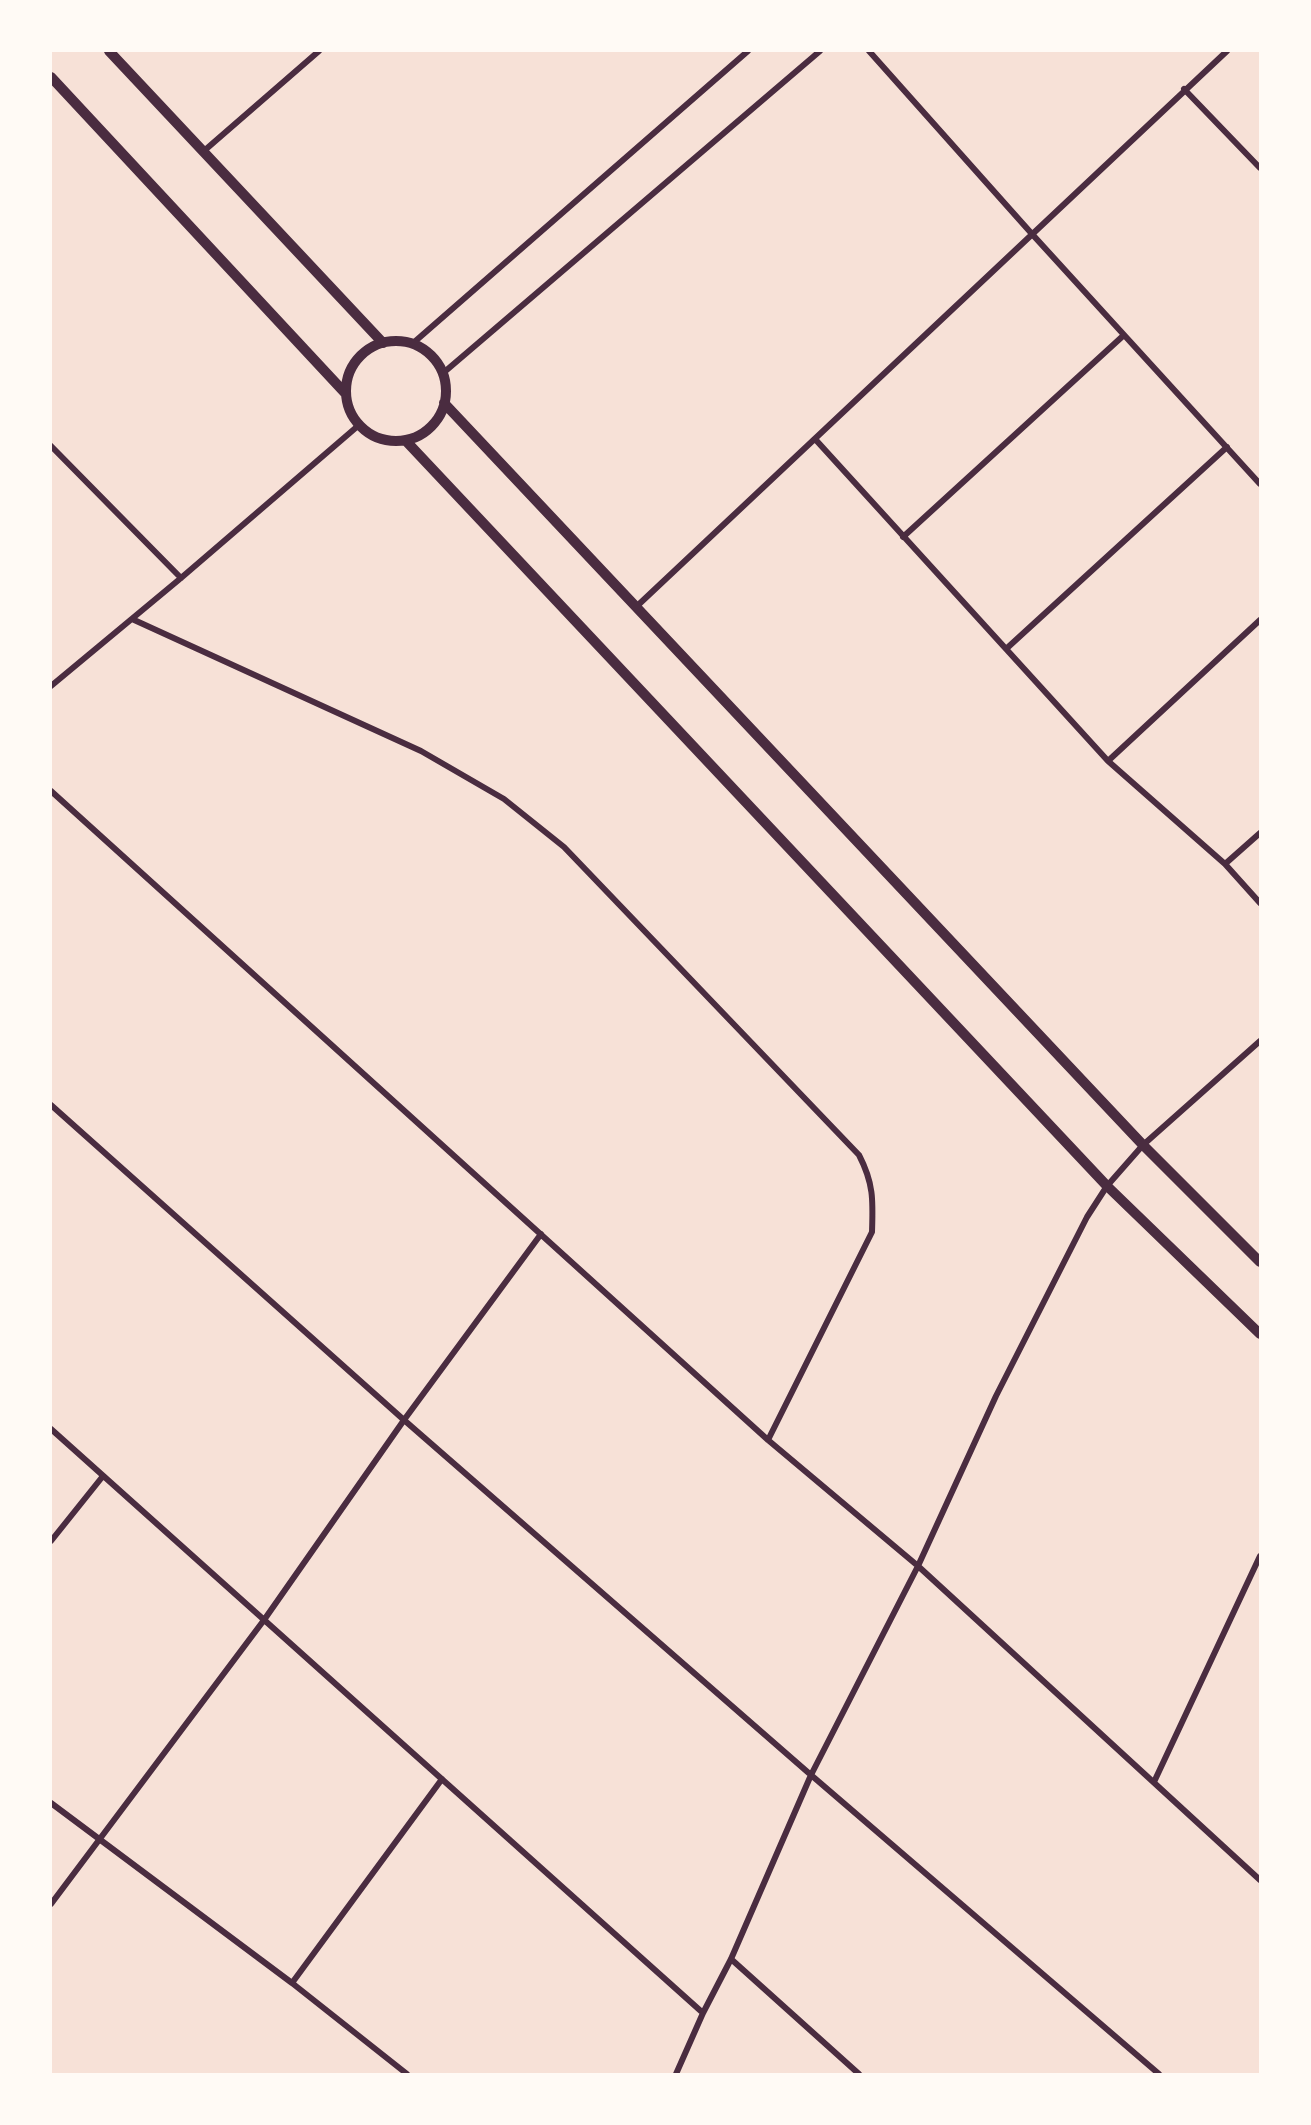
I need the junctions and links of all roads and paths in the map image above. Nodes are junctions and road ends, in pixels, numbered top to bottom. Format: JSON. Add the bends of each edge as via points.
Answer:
{"nodes":[{"id":1,"x":109,"y":51,"type":"edge"},
{"id":2,"x":319,"y":51,"type":"edge"},
{"id":3,"x":748,"y":51,"type":"edge"},
{"id":4,"x":820,"y":51,"type":"edge"},
{"id":5,"x":868,"y":51,"type":"edge"},
{"id":6,"x":1227,"y":51,"type":"edge"},
{"id":7,"x":51,"y":77,"type":"edge"},
{"id":8,"x":1184,"y":89,"type":"junction"},
{"id":9,"x":204,"y":150,"type":"junction"},
{"id":10,"x":1260,"y":168,"type":"edge"},
{"id":11,"x":1032,"y":234,"type":"junction"},
{"id":12,"x":1124,"y":335,"type":"junction"},
{"id":13,"x":383,"y":343,"type":"junction"},
{"id":14,"x":412,"y":344,"type":"junction"},
{"id":15,"x":442,"y":375,"type":"junction"},
{"id":16,"x":346,"y":394,"type":"junction"},
{"id":17,"x":444,"y":403,"type":"junction"},
{"id":18,"x":359,"y":425,"type":"junction"},
{"id":19,"x":814,"y":439,"type":"junction"},
{"id":20,"x":406,"y":441,"type":"junction"},
{"id":21,"x":51,"y":447,"type":"edge"},
{"id":22,"x":1227,"y":447,"type":"junction"},
{"id":23,"x":1260,"y":484,"type":"edge"},
{"id":24,"x":903,"y":537,"type":"junction"},
{"id":25,"x":181,"y":578,"type":"junction"},
{"id":26,"x":636,"y":607,"type":"junction"},
{"id":27,"x":132,"y":620,"type":"junction"},
{"id":28,"x":1260,"y":620,"type":"edge"},
{"id":29,"x":1006,"y":649,"type":"junction"},
{"id":30,"x":51,"y":686,"type":"edge"},
{"id":31,"x":1108,"y":761,"type":"junction"},
{"id":32,"x":51,"y":791,"type":"edge"},
{"id":33,"x":1260,"y":833,"type":"edge"},
{"id":34,"x":1225,"y":864,"type":"junction"},
{"id":35,"x":1260,"y":903,"type":"edge"},
{"id":36,"x":1260,"y":1041,"type":"edge"},
{"id":37,"x":51,"y":1105,"type":"edge"},
{"id":38,"x":1143,"y":1145,"type":"junction"},
{"id":39,"x":1107,"y":1186,"type":"junction"},
{"id":40,"x":541,"y":1234,"type":"junction"},
{"id":41,"x":1260,"y":1262,"type":"edge"},
{"id":42,"x":1260,"y":1334,"type":"edge"},
{"id":43,"x":404,"y":1420,"type":"junction"},
{"id":44,"x":51,"y":1429,"type":"edge"},
{"id":45,"x":768,"y":1440,"type":"junction"},
{"id":46,"x":103,"y":1476,"type":"junction"},
{"id":47,"x":51,"y":1541,"type":"edge"},
{"id":48,"x":1260,"y":1556,"type":"edge"},
{"id":49,"x":918,"y":1566,"type":"junction"},
{"id":50,"x":264,"y":1620,"type":"junction"},
{"id":51,"x":811,"y":1775,"type":"junction"},
{"id":52,"x":442,"y":1779,"type":"junction"},
{"id":53,"x":1154,"y":1782,"type":"junction"},
{"id":54,"x":51,"y":1803,"type":"edge"},
{"id":55,"x":98,"y":1839,"type":"junction"},
{"id":56,"x":1260,"y":1880,"type":"edge"},
{"id":57,"x":51,"y":1904,"type":"edge"},
{"id":58,"x":730,"y":1959,"type":"junction"},
{"id":59,"x":292,"y":1983,"type":"junction"},
{"id":60,"x":703,"y":2013,"type":"junction"},
{"id":61,"x":406,"y":2074,"type":"edge"},
{"id":62,"x":676,"y":2074,"type":"edge"},
{"id":63,"x":859,"y":2074,"type":"edge"},
{"id":64,"x":1159,"y":2074,"type":"edge"}],
"edges":[{"from":1,"to":9,"type":"street"},
{"from":2,"to":9,"type":"street"},
{"from":3,"to":14,"type":"street"},
{"from":4,"to":15,"type":"street"},
{"from":5,"to":11,"type":"street"},
{"from":6,"to":8,"type":"street"},
{"from":7,"to":16,"type":"street"},
{"from":8,"to":10,"type":"street"},
{"from":8,"to":11,"type":"street"},
{"from":9,"to":13,"type":"street"},
{"from":11,"to":12,"type":"street"},
{"from":11,"to":19,"type":"street"},
{"from":12,"to":22,"type":"street"},
{"from":12,"to":24,"type":"street"},
{"from":13,"to":14,"type":"street"},
{"from":13,"to":16,"type":"street","via":[[355,362]]},
{"from":14,"to":15,"type":"street","via":[[425,351]]},
{"from":15,"to":17,"type":"street"},
{"from":16,"to":18,"type":"street"},
{"from":17,"to":20,"type":"street","via":[[430,427]]},
{"from":17,"to":26,"type":"street"},
{"from":18,"to":20,"type":"street","via":[[372,436]]},
{"from":18,"to":25,"type":"street"},
{"from":19,"to":24,"type":"street"},
{"from":19,"to":26,"type":"street"},
{"from":20,"to":39,"type":"street"},
{"from":21,"to":25,"type":"street"},
{"from":22,"to":23,"type":"street"},
{"from":22,"to":29,"type":"street"},
{"from":24,"to":29,"type":"street"},
{"from":25,"to":27,"type":"street"},
{"from":26,"to":38,"type":"street"},
{"from":27,"to":30,"type":"street"},
{"from":27,"to":45,"type":"street","via":[[421,751],[504,798],[564,847],[858,1155],[868,1173],[873,1201],[872,1232]]},
{"from":28,"to":31,"type":"street"},
{"from":29,"to":31,"type":"street"},
{"from":31,"to":34,"type":"street"},
{"from":32,"to":40,"type":"street"},
{"from":33,"to":34,"type":"street"},
{"from":34,"to":35,"type":"street"},
{"from":36,"to":38,"type":"street"},
{"from":37,"to":43,"type":"street"},
{"from":38,"to":39,"type":"street"},
{"from":38,"to":41,"type":"street"},
{"from":39,"to":42,"type":"street"},
{"from":39,"to":49,"type":"street","via":[[1087,1217],[996,1396]]},
{"from":40,"to":43,"type":"street"},
{"from":40,"to":45,"type":"street"},
{"from":43,"to":50,"type":"street"},
{"from":43,"to":51,"type":"street"},
{"from":44,"to":46,"type":"street"},
{"from":45,"to":49,"type":"street"},
{"from":46,"to":47,"type":"street"},
{"from":46,"to":50,"type":"street"},
{"from":48,"to":53,"type":"street"},
{"from":49,"to":51,"type":"street"},
{"from":49,"to":53,"type":"street"},
{"from":50,"to":52,"type":"street"},
{"from":50,"to":55,"type":"street"},
{"from":51,"to":58,"type":"street"},
{"from":51,"to":64,"type":"street"},
{"from":52,"to":59,"type":"street"},
{"from":52,"to":60,"type":"street"},
{"from":53,"to":56,"type":"street"},
{"from":54,"to":55,"type":"street"},
{"from":55,"to":57,"type":"street"},
{"from":55,"to":59,"type":"street"},
{"from":58,"to":60,"type":"street"},
{"from":58,"to":63,"type":"street"},
{"from":59,"to":61,"type":"street"},
{"from":60,"to":62,"type":"street"}]}
